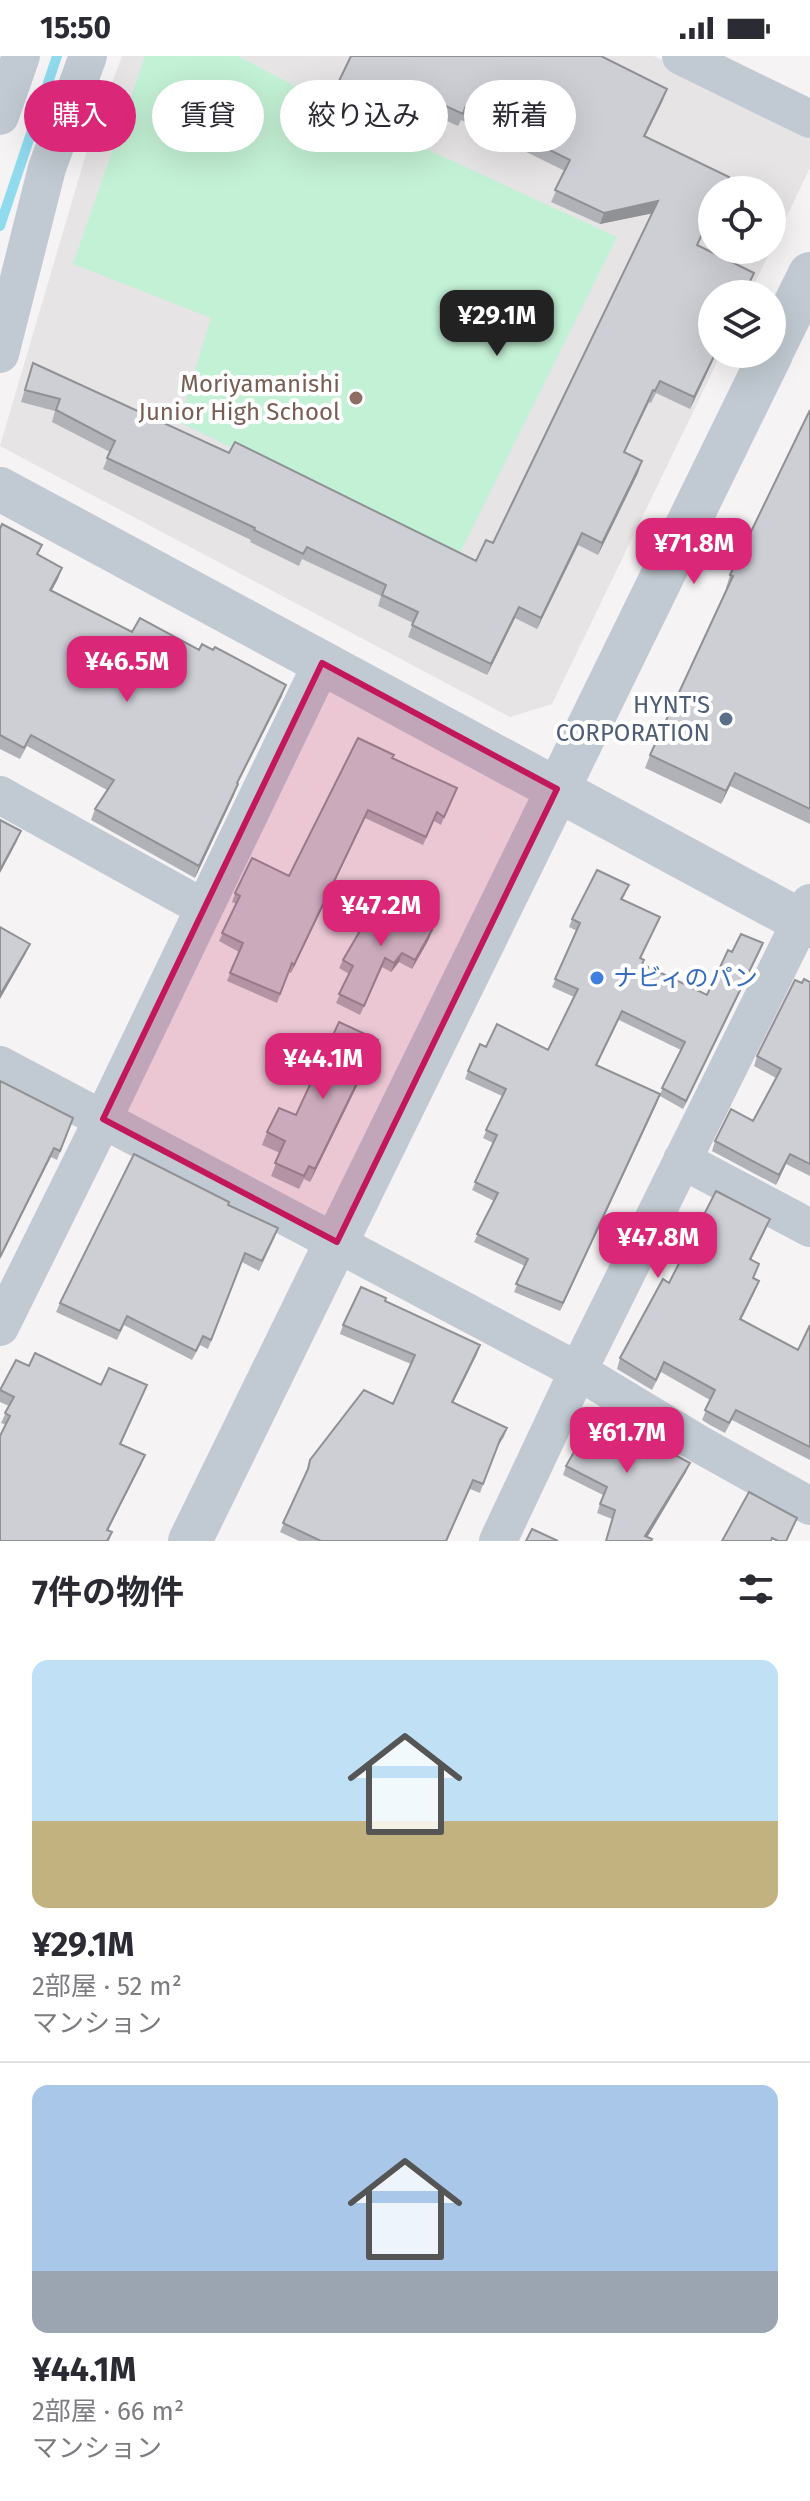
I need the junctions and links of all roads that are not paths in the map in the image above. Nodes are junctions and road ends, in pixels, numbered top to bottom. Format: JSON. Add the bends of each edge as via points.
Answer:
{"nodes":[{"id":1,"x":21,"y":56,"type":"edge"},
{"id":2,"x":88,"y":56,"type":"edge"},
{"id":3,"x":681,"y":56,"type":"edge"},
{"id":4,"x":0,"y":116,"type":"edge"},
{"id":5,"x":810,"y":119,"type":"edge"},
{"id":6,"x":810,"y":274,"type":"edge"},
{"id":7,"x":786,"y":323,"type":"edge"},
{"id":8,"x":0,"y":354,"type":"edge"},
{"id":9,"x":764,"y":368,"type":"edge"},
{"id":10,"x":0,"y":489,"type":"edge"},
{"id":11,"x":322,"y":663,"type":"junction"},
{"id":12,"x":557,"y":789,"type":"junction"},
{"id":13,"x":0,"y":795,"type":"edge"},
{"id":14,"x":204,"y":908,"type":"junction"},
{"id":15,"x":807,"y":917,"type":"edge"},
{"id":16,"x":0,"y":1065,"type":"edge"},
{"id":17,"x":103,"y":1119,"type":"junction"},
{"id":18,"x":682,"y":1160,"type":"junction"},
{"id":19,"x":810,"y":1228,"type":"edge"},
{"id":20,"x":337,"y":1242,"type":"junction"},
{"id":21,"x":0,"y":1327,"type":"edge"},
{"id":22,"x":578,"y":1371,"type":"junction"},
{"id":23,"x":810,"y":1506,"type":"edge"},
{"id":24,"x":190,"y":1541,"type":"edge"},
{"id":25,"x":498,"y":1541,"type":"edge"}],
"edges":[{"from":1,"to":4,"type":"street"},
{"from":2,"to":8,"type":"street","via":[[47,168]]},
{"from":3,"to":5,"type":"street"},
{"from":6,"to":7,"type":"street"},
{"from":9,"to":12,"type":"street"},
{"from":10,"to":11,"type":"street"},
{"from":11,"to":12,"type":"street"},
{"from":11,"to":14,"type":"street"},
{"from":12,"to":15,"type":"street"},
{"from":12,"to":20,"type":"street"},
{"from":13,"to":14,"type":"street"},
{"from":14,"to":17,"type":"street"},
{"from":15,"to":18,"type":"street"},
{"from":16,"to":17,"type":"street"},
{"from":17,"to":20,"type":"street"},
{"from":17,"to":21,"type":"street"},
{"from":18,"to":19,"type":"street"},
{"from":18,"to":22,"type":"street"},
{"from":20,"to":22,"type":"street"},
{"from":20,"to":24,"type":"street"},
{"from":22,"to":23,"type":"street"},
{"from":22,"to":25,"type":"street"}]}
